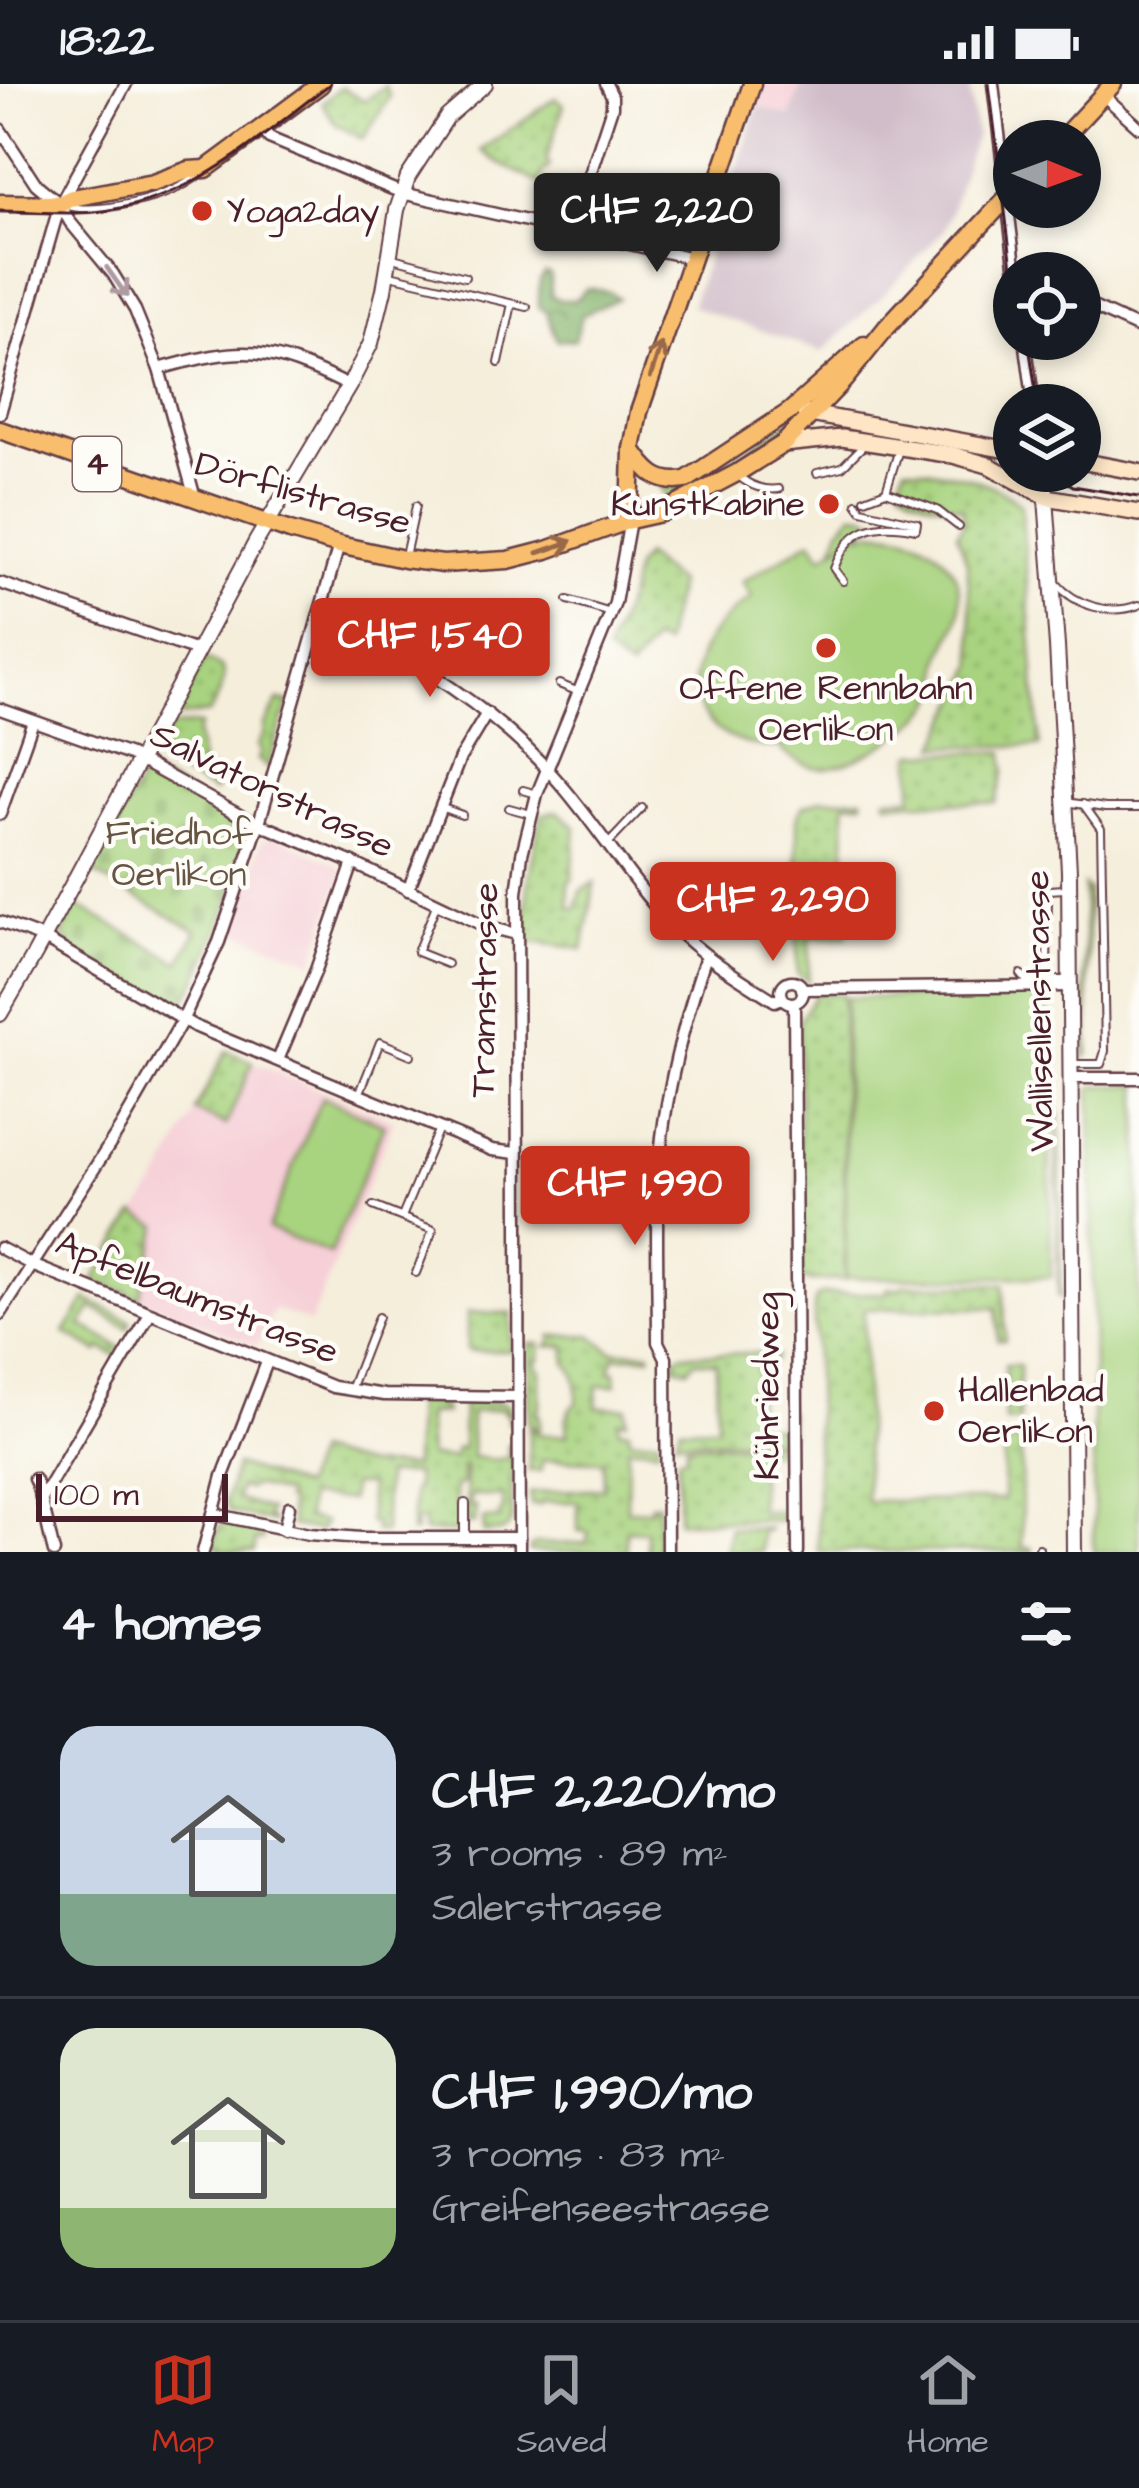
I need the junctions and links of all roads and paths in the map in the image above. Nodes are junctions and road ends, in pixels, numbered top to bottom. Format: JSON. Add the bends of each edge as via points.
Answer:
{"nodes":[{"id":1,"x":126,"y":84,"type":"edge"},
{"id":2,"x":321,"y":84,"type":"edge"},
{"id":3,"x":485,"y":84,"type":"edge"},
{"id":4,"x":606,"y":84,"type":"edge"},
{"id":5,"x":752,"y":84,"type":"edge"},
{"id":6,"x":993,"y":84,"type":"edge"},
{"id":7,"x":1108,"y":90,"type":"edge"},
{"id":8,"x":999,"y":120,"type":"edge"},
{"id":9,"x":1080,"y":120,"type":"edge"},
{"id":10,"x":1139,"y":127,"type":"edge"},
{"id":11,"x":262,"y":128,"type":"junction"},
{"id":12,"x":0,"y":129,"type":"edge"},
{"id":13,"x":402,"y":193,"type":"junction"},
{"id":14,"x":0,"y":203,"type":"edge"},
{"id":15,"x":60,"y":204,"type":"junction"},
{"id":16,"x":993,"y":213,"type":"edge"},
{"id":17,"x":571,"y":232,"type":"junction"},
{"id":18,"x":692,"y":258,"type":"junction"},
{"id":19,"x":388,"y":266,"type":"junction"},
{"id":20,"x":465,"y":277,"type":"dead end"},
{"id":21,"x":512,"y":304,"type":"junction"},
{"id":22,"x":527,"y":307,"type":"dead end"},
{"id":23,"x":1101,"y":311,"type":"edge"},
{"id":24,"x":1139,"y":328,"type":"edge"},
{"id":25,"x":499,"y":363,"type":"dead end"},
{"id":26,"x":159,"y":369,"type":"junction"},
{"id":27,"x":349,"y":386,"type":"junction"},
{"id":28,"x":810,"y":404,"type":"junction"},
{"id":29,"x":0,"y":413,"type":"edge"},
{"id":30,"x":0,"y":430,"type":"edge"},
{"id":31,"x":827,"y":438,"type":"junction"},
{"id":32,"x":869,"y":440,"type":"junction"},
{"id":33,"x":783,"y":444,"type":"junction"},
{"id":34,"x":900,"y":446,"type":"junction"},
{"id":35,"x":993,"y":446,"type":"edge"},
{"id":36,"x":632,"y":448,"type":"junction"},
{"id":37,"x":1101,"y":465,"type":"edge"},
{"id":38,"x":1139,"y":472,"type":"edge"},
{"id":39,"x":736,"y":473,"type":"junction"},
{"id":40,"x":818,"y":473,"type":"dead end"},
{"id":41,"x":779,"y":489,"type":"dead end"},
{"id":42,"x":886,"y":491,"type":"junction"},
{"id":43,"x":1046,"y":492,"type":"edge"},
{"id":44,"x":1047,"y":497,"type":"junction"},
{"id":45,"x":195,"y":498,"type":"junction"},
{"id":46,"x":416,"y":506,"type":"dead end"},
{"id":47,"x":1138,"y":514,"type":"edge"},
{"id":48,"x":630,"y":520,"type":"junction"},
{"id":49,"x":268,"y":523,"type":"junction"},
{"id":50,"x":959,"y":526,"type":"dead end"},
{"id":51,"x":339,"y":545,"type":"junction"},
{"id":52,"x":404,"y":560,"type":"junction"},
{"id":53,"x":1052,"y":579,"type":"junction"},
{"id":54,"x":842,"y":581,"type":"dead end"},
{"id":55,"x":0,"y":584,"type":"edge"},
{"id":56,"x":568,"y":600,"type":"dead end"},
{"id":57,"x":1139,"y":605,"type":"edge"},
{"id":58,"x":611,"y":613,"type":"junction"},
{"id":59,"x":318,"y":619,"type":"junction"},
{"id":60,"x":197,"y":651,"type":"junction"},
{"id":61,"x":559,"y":683,"type":"dead end"},
{"id":62,"x":579,"y":692,"type":"junction"},
{"id":63,"x":0,"y":709,"type":"edge"},
{"id":64,"x":487,"y":713,"type":"junction"},
{"id":65,"x":33,"y":721,"type":"junction"},
{"id":66,"x":139,"y":760,"type":"junction"},
{"id":67,"x":547,"y":770,"type":"junction"},
{"id":68,"x":523,"y":790,"type":"dead end"},
{"id":69,"x":537,"y":794,"type":"junction"},
{"id":70,"x":1066,"y":802,"type":"junction"},
{"id":71,"x":1083,"y":804,"type":"junction"},
{"id":72,"x":440,"y":807,"type":"junction"},
{"id":73,"x":509,"y":808,"type":"dead end"},
{"id":74,"x":642,"y":808,"type":"dead end"},
{"id":75,"x":1139,"y":808,"type":"edge"},
{"id":76,"x":0,"y":814,"type":"edge"},
{"id":77,"x":530,"y":814,"type":"junction"},
{"id":78,"x":462,"y":815,"type":"dead end"},
{"id":79,"x":259,"y":823,"type":"junction"},
{"id":80,"x":607,"y":845,"type":"junction"},
{"id":81,"x":353,"y":863,"type":"junction"},
{"id":82,"x":1069,"y":889,"type":"junction"},
{"id":83,"x":407,"y":890,"type":"junction"},
{"id":84,"x":437,"y":903,"type":"junction"},
{"id":85,"x":0,"y":922,"type":"edge"},
{"id":86,"x":516,"y":934,"type":"junction"},
{"id":87,"x":43,"y":938,"type":"junction"},
{"id":88,"x":706,"y":956,"type":"junction"},
{"id":89,"x":447,"y":964,"type":"dead end"},
{"id":90,"x":1021,"y":974,"type":"dead end"},
{"id":91,"x":1047,"y":980,"type":"junction"},
{"id":92,"x":1070,"y":983,"type":"junction"},
{"id":93,"x":802,"y":989,"type":"junction"},
{"id":94,"x":788,"y":1001,"type":"junction"},
{"id":95,"x":0,"y":1014,"type":"edge"},
{"id":96,"x":183,"y":1019,"type":"junction"},
{"id":97,"x":411,"y":1055,"type":"dead end"},
{"id":98,"x":278,"y":1060,"type":"junction"},
{"id":99,"x":1071,"y":1071,"type":"junction"},
{"id":100,"x":1139,"y":1078,"type":"edge"},
{"id":101,"x":359,"y":1095,"type":"junction"},
{"id":102,"x":439,"y":1128,"type":"junction"},
{"id":103,"x":517,"y":1153,"type":"junction"},
{"id":104,"x":373,"y":1206,"type":"dead end"},
{"id":105,"x":402,"y":1217,"type":"junction"},
{"id":106,"x":0,"y":1248,"type":"edge"},
{"id":107,"x":32,"y":1265,"type":"junction"},
{"id":108,"x":416,"y":1273,"type":"dead end"},
{"id":109,"x":151,"y":1314,"type":"junction"},
{"id":110,"x":0,"y":1315,"type":"edge"},
{"id":111,"x":378,"y":1317,"type":"dead end"},
{"id":112,"x":267,"y":1362,"type":"junction"},
{"id":113,"x":350,"y":1390,"type":"junction"},
{"id":114,"x":519,"y":1397,"type":"junction"},
{"id":115,"x":34,"y":1479,"type":"dead end"},
{"id":116,"x":43,"y":1496,"type":"junction"},
{"id":117,"x":465,"y":1504,"type":"dead end"},
{"id":118,"x":290,"y":1507,"type":"dead end"},
{"id":119,"x":213,"y":1514,"type":"junction"},
{"id":120,"x":276,"y":1534,"type":"junction"},
{"id":121,"x":465,"y":1537,"type":"junction"},
{"id":122,"x":519,"y":1538,"type":"junction"},
{"id":123,"x":53,"y":1552,"type":"edge"},
{"id":124,"x":203,"y":1552,"type":"edge"},
{"id":125,"x":519,"y":1552,"type":"edge"},
{"id":126,"x":667,"y":1552,"type":"edge"},
{"id":127,"x":798,"y":1552,"type":"edge"},
{"id":128,"x":1074,"y":1552,"type":"edge"}],
"edges":[{"from":1,"to":15,"type":"street"},
{"from":2,"to":11,"type":"main road"},
{"from":3,"to":13,"type":"street","via":[[447,117]]},
{"from":4,"to":17,"type":"street","via":[[612,107]]},
{"from":5,"to":18,"type":"main road"},
{"from":6,"to":8,"type":"street"},
{"from":7,"to":9,"type":"main road"},
{"from":7,"to":10,"type":"street"},
{"from":11,"to":13,"type":"street"},
{"from":11,"to":15,"type":"main road","via":[[206,169]]},
{"from":12,"to":15,"type":"street","via":[[36,184]]},
{"from":13,"to":17,"type":"street"},
{"from":13,"to":19,"type":"street"},
{"from":14,"to":15,"type":"main road"},
{"from":15,"to":26,"type":"street","one_way":true,"via":[[125,293]]},
{"from":15,"to":29,"type":"street"},
{"from":16,"to":28,"type":"main road","name":"Dörflistrasse","number":"4","via":[[844,380]]},
{"from":17,"to":18,"type":"street"},
{"from":36,"to":18,"type":"main road","one_way":true},
{"from":19,"to":20,"type":"lane"},
{"from":19,"to":21,"type":"lane"},
{"from":19,"to":27,"type":"street","via":[[376,329]]},
{"from":21,"to":22,"type":"lane"},
{"from":21,"to":25,"type":"lane"},
{"from":23,"to":24,"type":"street"},
{"from":26,"to":27,"type":"street","via":[[226,352],[266,354]]},
{"from":26,"to":45,"type":"street"},
{"from":27,"to":49,"type":"street"},
{"from":28,"to":31,"type":"main road"},
{"from":28,"to":33,"type":"main road","name":"Dörflistrasse","number":"4"},
{"from":28,"to":35,"type":"main road"},
{"from":28,"to":36,"type":"main road","name":"Dörflistrasse","number":"4","via":[[680,482],[646,470]]},
{"from":30,"to":45,"type":"main road","name":"Dörflistrasse","number":"4"},
{"from":31,"to":32,"type":"main road"},
{"from":31,"to":33,"type":"main road"},
{"from":32,"to":34,"type":"main road"},
{"from":32,"to":40,"type":"lane","via":[[842,467]]},
{"from":33,"to":39,"type":"main road","name":"Dörflistrasse","number":"4"},
{"from":34,"to":42,"type":"lane"},
{"from":34,"to":44,"type":"main road","via":[[974,460]]},
{"from":36,"to":48,"type":"main road"},
{"from":37,"to":38,"type":"main road"},
{"from":39,"to":41,"type":"lane"},
{"from":39,"to":48,"type":"main road","name":"Dörflistrasse","number":"4","via":[[661,513]]},
{"from":42,"to":50,"type":"lane"},
{"from":42,"to":54,"type":"lane","via":[[861,501],[862,510],[916,529],[872,527],[848,542],[834,569]]},
{"from":43,"to":44,"type":"street","name":"Wallisellenstrasse"},
{"from":44,"to":47,"type":"main road"},
{"from":44,"to":53,"type":"street","name":"Wallisellenstrasse"},
{"from":45,"to":49,"type":"main road","name":"Dörflistrasse","number":"4"},
{"from":46,"to":52,"type":"lane"},
{"from":52,"to":48,"type":"main road","name":"Dörflistrasse","number":"4","one_way":true,"via":[[508,560]]},
{"from":48,"to":58,"type":"street","name":"Tramstrasse"},
{"from":49,"to":51,"type":"main road","name":"Dörflistrasse","number":"4"},
{"from":49,"to":60,"type":"street"},
{"from":51,"to":52,"type":"main road","name":"Dörflistrasse","number":"4"},
{"from":51,"to":59,"type":"street"},
{"from":53,"to":57,"type":"lane","via":[[1102,610]]},
{"from":53,"to":70,"type":"street","name":"Wallisellenstrasse"},
{"from":55,"to":60,"type":"street"},
{"from":56,"to":58,"type":"lane"},
{"from":58,"to":62,"type":"street","name":"Tramstrasse"},
{"from":59,"to":64,"type":"street","via":[[424,670]]},
{"from":59,"to":79,"type":"street"},
{"from":60,"to":66,"type":"street"},
{"from":61,"to":62,"type":"lane"},
{"from":62,"to":67,"type":"street","name":"Tramstrasse"},
{"from":63,"to":65,"type":"street","name":"Salvatorstrasse"},
{"from":64,"to":67,"type":"street"},
{"from":64,"to":72,"type":"street"},
{"from":65,"to":66,"type":"street","name":"Salvatorstrasse"},
{"from":65,"to":76,"type":"street"},
{"from":66,"to":79,"type":"street","name":"Salvatorstrasse"},
{"from":66,"to":87,"type":"street"},
{"from":67,"to":69,"type":"street","name":"Tramstrasse"},
{"from":67,"to":80,"type":"street"},
{"from":68,"to":69,"type":"lane"},
{"from":69,"to":77,"type":"street","name":"Tramstrasse"},
{"from":70,"to":71,"type":"lane"},
{"from":70,"to":82,"type":"street","name":"Wallisellenstrasse"},
{"from":71,"to":75,"type":"lane"},
{"from":71,"to":99,"type":"lane","via":[[1101,829],[1105,1051],[1101,1064]]},
{"from":72,"to":78,"type":"lane"},
{"from":72,"to":83,"type":"street"},
{"from":73,"to":77,"type":"lane"},
{"from":74,"to":80,"type":"lane"},
{"from":77,"to":86,"type":"street","name":"Tramstrasse"},
{"from":79,"to":81,"type":"street","name":"Salvatorstrasse"},
{"from":79,"to":96,"type":"street"},
{"from":80,"to":88,"type":"street"},
{"from":81,"to":83,"type":"street","name":"Salvatorstrasse"},
{"from":81,"to":98,"type":"street"},
{"from":82,"to":91,"type":"lane","via":[[1048,890]]},
{"from":82,"to":92,"type":"street","name":"Wallisellenstrasse"},
{"from":83,"to":84,"type":"street","name":"Salvatorstrasse"},
{"from":84,"to":86,"type":"street","name":"Salvatorstrasse"},
{"from":84,"to":89,"type":"lane","via":[[417,952]]},
{"from":85,"to":87,"type":"street"},
{"from":86,"to":103,"type":"street","name":"Tramstrasse"},
{"from":87,"to":95,"type":"street"},
{"from":87,"to":96,"type":"street"},
{"from":88,"to":94,"type":"street","via":[[775,1001]]},
{"from":88,"to":126,"type":"street","via":[[675,1060],[660,1161]]},
{"from":90,"to":91,"type":"lane"},
{"from":91,"to":92,"type":"lane"},
{"from":92,"to":93,"type":"street"},
{"from":92,"to":99,"type":"street","name":"Wallisellenstrasse"},
{"from":93,"to":94,"type":"street","via":[[801,999]]},
{"from":93,"to":94,"type":"street","via":[[788,982],[781,990]]},
{"from":94,"to":127,"type":"street","name":"Kühriedweg"},
{"from":96,"to":98,"type":"street"},
{"from":96,"to":107,"type":"street"},
{"from":97,"to":101,"type":"lane","via":[[380,1042]]},
{"from":98,"to":101,"type":"street"},
{"from":99,"to":100,"type":"street"},
{"from":99,"to":128,"type":"street","name":"Wallisellenstrasse"},
{"from":101,"to":102,"type":"street"},
{"from":102,"to":103,"type":"street"},
{"from":102,"to":105,"type":"lane"},
{"from":103,"to":114,"type":"street","name":"Tramstrasse"},
{"from":104,"to":105,"type":"lane"},
{"from":105,"to":108,"type":"lane","via":[[434,1230]]},
{"from":106,"to":107,"type":"street","name":"Apfelbaumstrasse"},
{"from":107,"to":109,"type":"street","name":"Apfelbaumstrasse"},
{"from":107,"to":110,"type":"street"},
{"from":109,"to":112,"type":"street","name":"Apfelbaumstrasse"},
{"from":109,"to":116,"type":"street"},
{"from":111,"to":113,"type":"lane"},
{"from":112,"to":113,"type":"street","name":"Apfelbaumstrasse"},
{"from":112,"to":119,"type":"street"},
{"from":113,"to":114,"type":"street","name":"Apfelbaumstrasse"},
{"from":114,"to":122,"type":"street","name":"Tramstrasse"},
{"from":115,"to":116,"type":"street"},
{"from":116,"to":123,"type":"street"},
{"from":117,"to":121,"type":"street"},
{"from":118,"to":120,"type":"street"},
{"from":119,"to":120,"type":"street"},
{"from":119,"to":124,"type":"street"},
{"from":120,"to":121,"type":"street"},
{"from":121,"to":122,"type":"street"},
{"from":122,"to":125,"type":"street","name":"Tramstrasse"}]}
